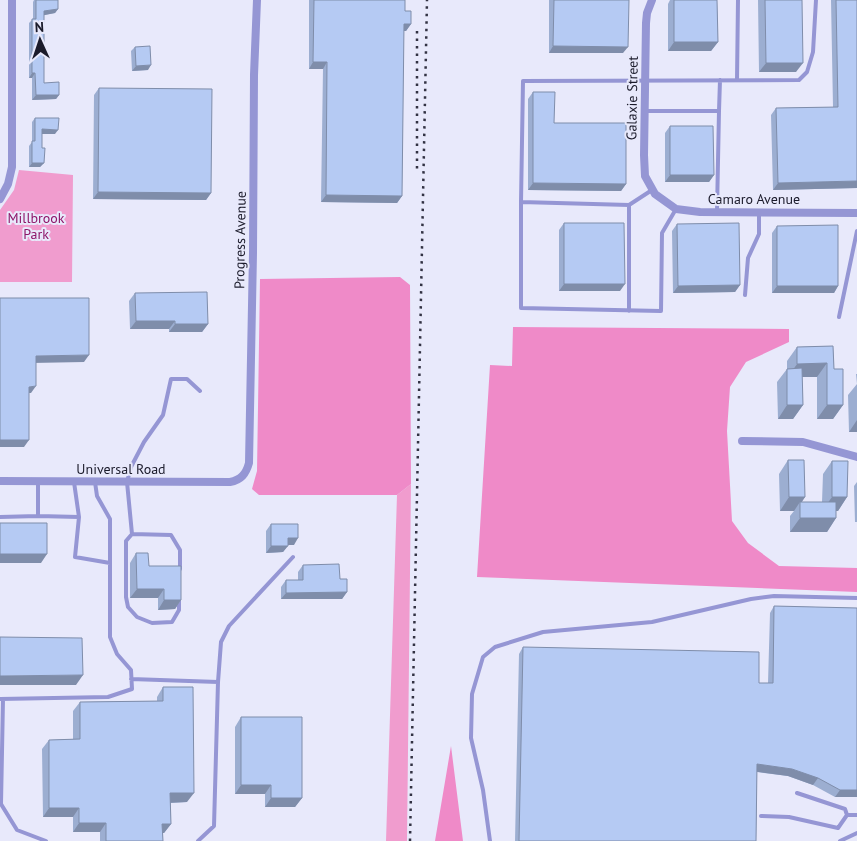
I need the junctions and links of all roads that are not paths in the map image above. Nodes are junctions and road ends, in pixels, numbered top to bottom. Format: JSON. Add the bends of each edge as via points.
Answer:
{"nodes":[{"id":1,"x":12,"y":0,"type":"edge"},
{"id":2,"x":257,"y":0,"type":"edge"},
{"id":3,"x":652,"y":0,"type":"edge"},
{"id":4,"x":738,"y":0,"type":"edge"},
{"id":5,"x":816,"y":0,"type":"edge"},
{"id":6,"x":645,"y":80,"type":"junction"},
{"id":7,"x":720,"y":80,"type":"junction"},
{"id":8,"x":737,"y":80,"type":"junction"},
{"id":9,"x":644,"y":111,"type":"junction"},
{"id":10,"x":719,"y":111,"type":"junction"},
{"id":11,"x":654,"y":192,"type":"junction"},
{"id":12,"x":0,"y":199,"type":"edge"},
{"id":13,"x":521,"y":202,"type":"junction"},
{"id":14,"x":629,"y":204,"type":"junction"},
{"id":15,"x":676,"y":209,"type":"junction"},
{"id":16,"x":717,"y":212,"type":"junction"},
{"id":17,"x":759,"y":212,"type":"junction"},
{"id":18,"x":857,"y":212,"type":"edge"},
{"id":19,"x":857,"y":231,"type":"edge"},
{"id":20,"x":746,"y":295,"type":"dead end"},
{"id":21,"x":629,"y":311,"type":"junction"},
{"id":22,"x":839,"y":317,"type":"dead end"},
{"id":23,"x":200,"y":391,"type":"dead end"},
{"id":24,"x":742,"y":441,"type":"dead end"},
{"id":25,"x":857,"y":457,"type":"edge"},
{"id":26,"x":241,"y":478,"type":"joint"},
{"id":27,"x":0,"y":481,"type":"edge"},
{"id":28,"x":38,"y":481,"type":"junction"},
{"id":29,"x":74,"y":482,"type":"junction"},
{"id":30,"x":95,"y":482,"type":"junction"},
{"id":31,"x":127,"y":482,"type":"junction"},
{"id":32,"x":38,"y":516,"type":"junction"},
{"id":33,"x":0,"y":517,"type":"edge"},
{"id":34,"x":78,"y":517,"type":"junction"},
{"id":35,"x":132,"y":534,"type":"junction"},
{"id":36,"x":293,"y":557,"type":"dead end"},
{"id":37,"x":110,"y":564,"type":"junction"},
{"id":38,"x":180,"y":576,"type":"edge"},
{"id":39,"x":180,"y":593,"type":"edge"},
{"id":40,"x":857,"y":598,"type":"edge"},
{"id":41,"x":131,"y":680,"type":"junction"},
{"id":42,"x":218,"y":682,"type":"junction"},
{"id":43,"x":1,"y":699,"type":"edge"},
{"id":44,"x":797,"y":793,"type":"dead end"},
{"id":45,"x":857,"y":815,"type":"edge"},
{"id":46,"x":761,"y":816,"type":"dead end"},
{"id":47,"x":847,"y":816,"type":"junction"},
{"id":48,"x":857,"y":834,"type":"edge"},
{"id":49,"x":46,"y":841,"type":"edge"},
{"id":50,"x":198,"y":841,"type":"edge"},
{"id":51,"x":490,"y":841,"type":"edge"},
{"id":52,"x":840,"y":841,"type":"edge"}],
"edges":[{"from":1,"to":12,"type":"street","via":[[12,166]]},
{"from":2,"to":26,"type":"street","name":"Progress Avenue","via":[[248,463]]},
{"from":3,"to":6,"type":"street","name":"Galaxie Street","via":[[646,23]]},
{"from":4,"to":8,"type":"lane"},
{"from":5,"to":8,"type":"lane","via":[[813,52],[807,72],[799,80]]},
{"from":6,"to":7,"type":"lane"},
{"from":6,"to":9,"type":"street","name":"Galaxie Street"},
{"from":6,"to":13,"type":"lane","via":[[523,81]]},
{"from":7,"to":8,"type":"lane"},
{"from":7,"to":10,"type":"lane"},
{"from":9,"to":10,"type":"lane"},
{"from":9,"to":11,"type":"street","name":"Galaxie Street","via":[[645,176]]},
{"from":10,"to":16,"type":"lane"},
{"from":11,"to":14,"type":"lane"},
{"from":11,"to":15,"type":"street"},
{"from":13,"to":14,"type":"lane"},
{"from":13,"to":21,"type":"lane","via":[[522,308]]},
{"from":14,"to":21,"type":"lane"},
{"from":15,"to":16,"type":"street","name":"Camaro Avenue"},
{"from":15,"to":21,"type":"lane","via":[[662,233],[661,312]]},
{"from":16,"to":17,"type":"street","name":"Camaro Avenue"},
{"from":17,"to":18,"type":"street","name":"Camaro Avenue"},
{"from":17,"to":20,"type":"lane","via":[[759,234],[748,258]]},
{"from":19,"to":22,"type":"lane"},
{"from":23,"to":31,"type":"lane","via":[[187,378],[171,379],[163,416],[144,442]]},
{"from":24,"to":25,"type":"street","via":[[803,442]]},
{"from":26,"to":31,"type":"street","name":"Universal Road","via":[[230,482]]},
{"from":27,"to":28,"type":"street","name":"Universal Road"},
{"from":28,"to":29,"type":"street","name":"Universal Road"},
{"from":28,"to":32,"type":"lane"},
{"from":29,"to":30,"type":"street","name":"Universal Road"},
{"from":29,"to":34,"type":"lane"},
{"from":30,"to":31,"type":"street","name":"Universal Road"},
{"from":30,"to":37,"type":"lane","via":[[97,496],[110,519]]},
{"from":31,"to":35,"type":"lane"},
{"from":32,"to":33,"type":"lane"},
{"from":32,"to":34,"type":"lane"},
{"from":34,"to":37,"type":"lane","via":[[75,557]]},
{"from":35,"to":38,"type":"lane","via":[[171,535],[180,550]]},
{"from":35,"to":39,"type":"lane","via":[[126,541],[128,607],[137,617],[152,623],[172,622],[179,610]]},
{"from":36,"to":42,"type":"lane","via":[[229,626],[222,642]]},
{"from":37,"to":41,"type":"lane","via":[[110,637],[117,654],[130,670]]},
{"from":40,"to":51,"type":"lane","via":[[774,596],[751,599],[652,622],[543,632],[495,647],[483,657],[472,694],[471,738]]},
{"from":41,"to":42,"type":"lane"},
{"from":41,"to":43,"type":"lane","via":[[132,689],[108,697]]},
{"from":42,"to":50,"type":"lane","via":[[214,826]]},
{"from":43,"to":49,"type":"lane","via":[[0,804],[17,830]]},
{"from":44,"to":47,"type":"lane","via":[[845,809]]},
{"from":45,"to":47,"type":"lane"},
{"from":46,"to":47,"type":"lane","via":[[789,817],[838,828]]},
{"from":48,"to":52,"type":"lane"}]}
